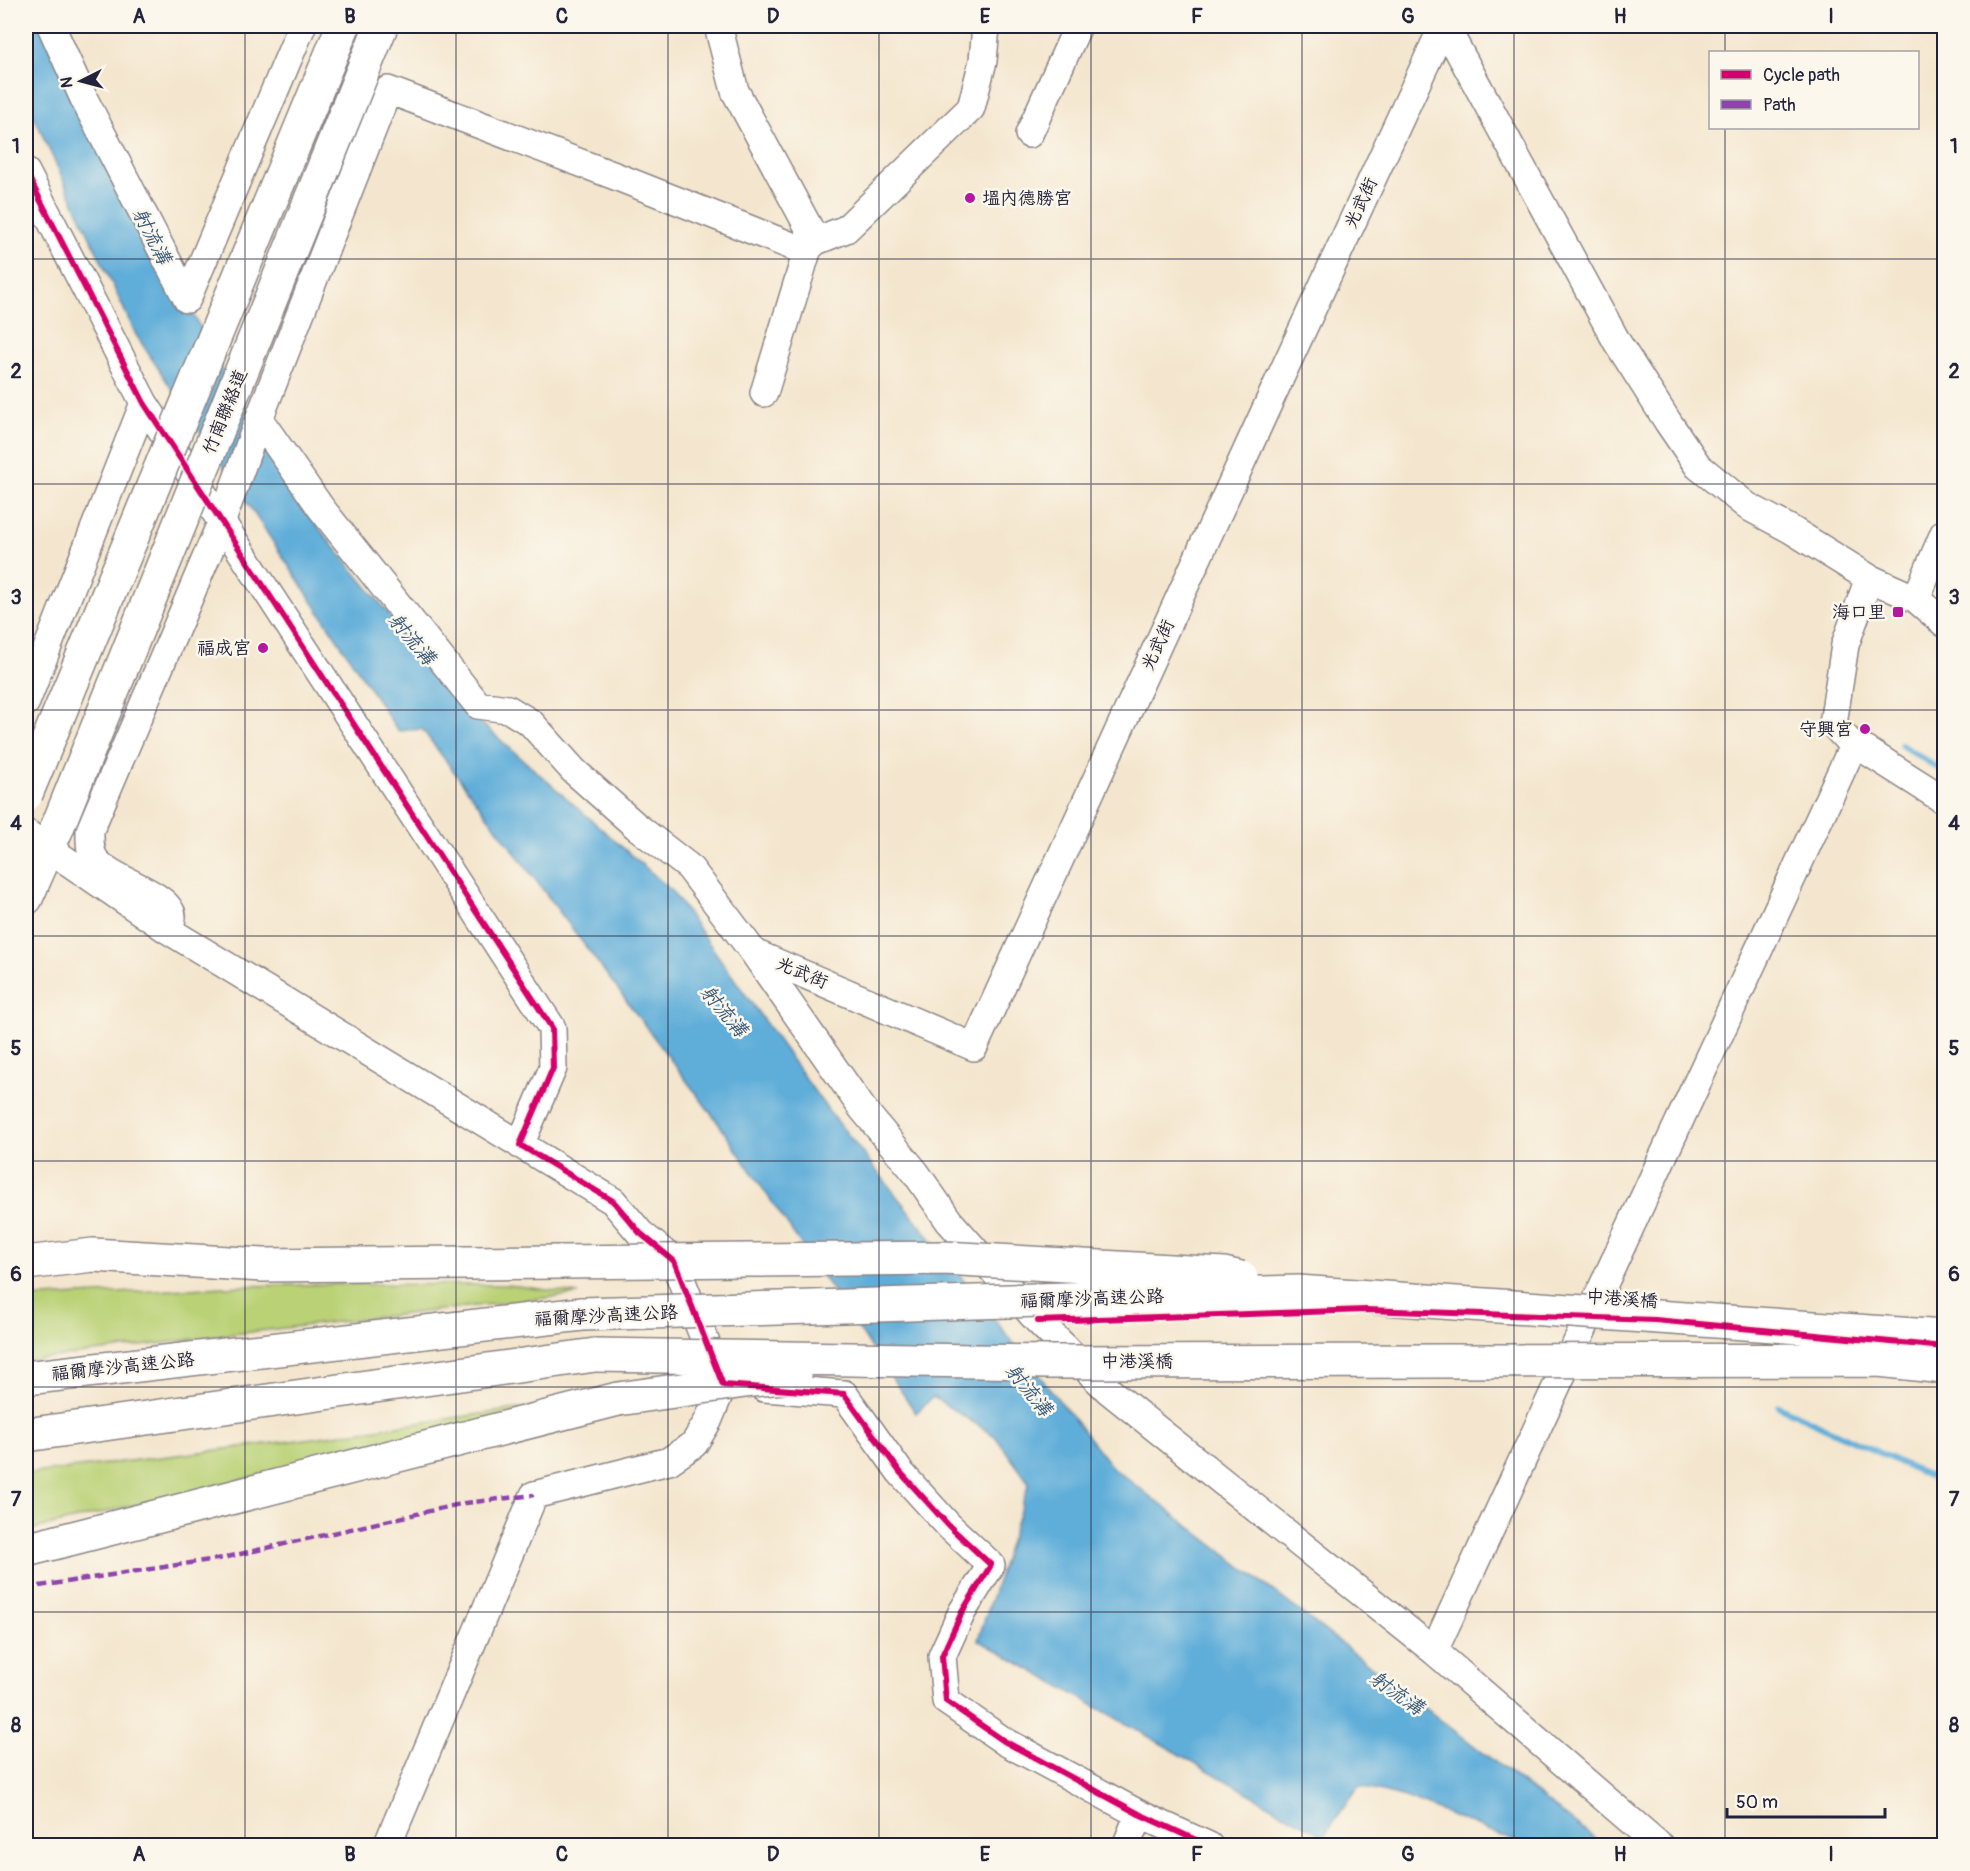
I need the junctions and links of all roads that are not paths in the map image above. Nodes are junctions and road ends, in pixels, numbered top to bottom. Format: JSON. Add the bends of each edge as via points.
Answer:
{"nodes":[{"id":1,"x":51,"y":26,"type":"edge"},
{"id":2,"x":303,"y":26,"type":"edge"},
{"id":3,"x":343,"y":26,"type":"edge"},
{"id":4,"x":381,"y":26,"type":"edge"},
{"id":5,"x":718,"y":26,"type":"edge"},
{"id":6,"x":986,"y":26,"type":"edge"},
{"id":7,"x":1078,"y":26,"type":"edge"},
{"id":8,"x":1444,"y":26,"type":"edge"},
{"id":9,"x":1029,"y":134,"type":"dead end"},
{"id":10,"x":26,"y":172,"type":"edge"},
{"id":11,"x":812,"y":246,"type":"junction"},
{"id":12,"x":764,"y":393,"type":"dead end"},
{"id":13,"x":144,"y":404,"type":"junction"},
{"id":14,"x":259,"y":419,"type":"junction"},
{"id":15,"x":221,"y":523,"type":"junction"},
{"id":16,"x":1944,"y":533,"type":"edge"},
{"id":17,"x":1869,"y":578,"type":"junction"},
{"id":18,"x":1916,"y":599,"type":"junction"},
{"id":19,"x":1944,"y":623,"type":"edge"},
{"id":20,"x":26,"y":702,"type":"edge"},
{"id":21,"x":1853,"y":746,"type":"junction"},
{"id":22,"x":26,"y":794,"type":"edge"},
{"id":23,"x":1944,"y":800,"type":"edge"},
{"id":24,"x":44,"y":836,"type":"edge"},
{"id":25,"x":26,"y":898,"type":"edge"},
{"id":26,"x":168,"y":930,"type":"junction"},
{"id":27,"x":754,"y":953,"type":"junction"},
{"id":28,"x":520,"y":1145,"type":"junction"},
{"id":29,"x":26,"y":1250,"type":"edge"},
{"id":30,"x":93,"y":1255,"type":"junction"},
{"id":31,"x":26,"y":1263,"type":"edge"},
{"id":32,"x":1298,"y":1292,"type":"junction"},
{"id":33,"x":1944,"y":1337,"type":"edge"},
{"id":34,"x":1049,"y":1362,"type":"junction"},
{"id":35,"x":1944,"y":1367,"type":"edge"},
{"id":36,"x":26,"y":1378,"type":"edge"},
{"id":37,"x":723,"y":1385,"type":"junction"},
{"id":38,"x":26,"y":1435,"type":"edge"},
{"id":39,"x":26,"y":1550,"type":"edge"},
{"id":40,"x":1434,"y":1651,"type":"junction"},
{"id":41,"x":1139,"y":1814,"type":"junction"},
{"id":42,"x":387,"y":1845,"type":"edge"},
{"id":43,"x":1126,"y":1845,"type":"edge"},
{"id":44,"x":1209,"y":1845,"type":"edge"},
{"id":45,"x":1660,"y":1845,"type":"edge"}],
"edges":[{"from":1,"to":2,"type":"street","via":[[84,99],[187,299]]},
{"from":3,"to":22,"type":"main road","bridge":true},
{"from":4,"to":24,"type":"main road","name":"竹南聯絡道","bridge":true},
{"from":5,"to":11,"type":"street","via":[[735,91]]},
{"from":6,"to":11,"type":"street","via":[[983,61],[970,108],[846,229]]},
{"from":7,"to":9,"type":"street"},
{"from":8,"to":17,"type":"street","via":[[1617,342],[1698,466],[1748,506]]},
{"from":8,"to":27,"type":"street","name":"光武街","via":[[974,1047]]},
{"from":10,"to":13,"type":"street"},
{"from":11,"to":12,"type":"street"},
{"from":11,"to":14,"type":"street","via":[[388,90]]},
{"from":13,"to":15,"type":"street"},
{"from":13,"to":20,"type":"street"},
{"from":14,"to":15,"type":"street"},
{"from":14,"to":27,"type":"street","via":[[321,508],[478,705],[508,709],[531,723],[574,771],[689,867]]},
{"from":15,"to":26,"type":"street","via":[[90,830],[90,848],[96,861],[164,902],[172,917]]},
{"from":15,"to":28,"type":"street","via":[[552,1028],[553,1068]]},
{"from":16,"to":18,"type":"street"},
{"from":17,"to":18,"type":"street"},
{"from":17,"to":21,"type":"street","via":[[1845,645],[1833,724]]},
{"from":18,"to":19,"type":"street"},
{"from":21,"to":23,"type":"street","via":[[1867,750]]},
{"from":21,"to":40,"type":"street"},
{"from":24,"to":25,"type":"main road","name":"竹南聯絡道"},
{"from":24,"to":26,"type":"street"},
{"from":26,"to":28,"type":"street"},
{"from":27,"to":40,"type":"street","via":[[862,1108],[916,1173],[949,1221],[1038,1321],[1108,1390]]},
{"from":28,"to":37,"type":"street","via":[[613,1201],[640,1233],[674,1261]]},
{"from":29,"to":30,"type":"main road"},
{"from":30,"to":31,"type":"main road"},
{"from":30,"to":32,"type":"main road","bridge":true,"via":[[263,1265],[944,1258],[1224,1274]]},
{"from":32,"to":33,"type":"main road","name":"中港溪橋","bridge":true},
{"from":32,"to":36,"type":"main road","name":"福爾摩沙高速公路","bridge":true,"via":[[582,1314]]},
{"from":34,"to":35,"type":"main road","name":"中港溪橋","bridge":true,"via":[[1879,1360]]},
{"from":34,"to":38,"type":"main road","bridge":true,"via":[[595,1355]]},
{"from":34,"to":39,"type":"main road","bridge":true,"via":[[818,1374],[618,1399]]},
{"from":37,"to":41,"type":"street","via":[[844,1394],[900,1472],[991,1565],[962,1612],[942,1656],[946,1701],[1004,1741]]},
{"from":37,"to":42,"type":"street","via":[[694,1444],[669,1461],[534,1495]]},
{"from":40,"to":45,"type":"street"},
{"from":41,"to":43,"type":"street"},
{"from":41,"to":44,"type":"street"}]}
